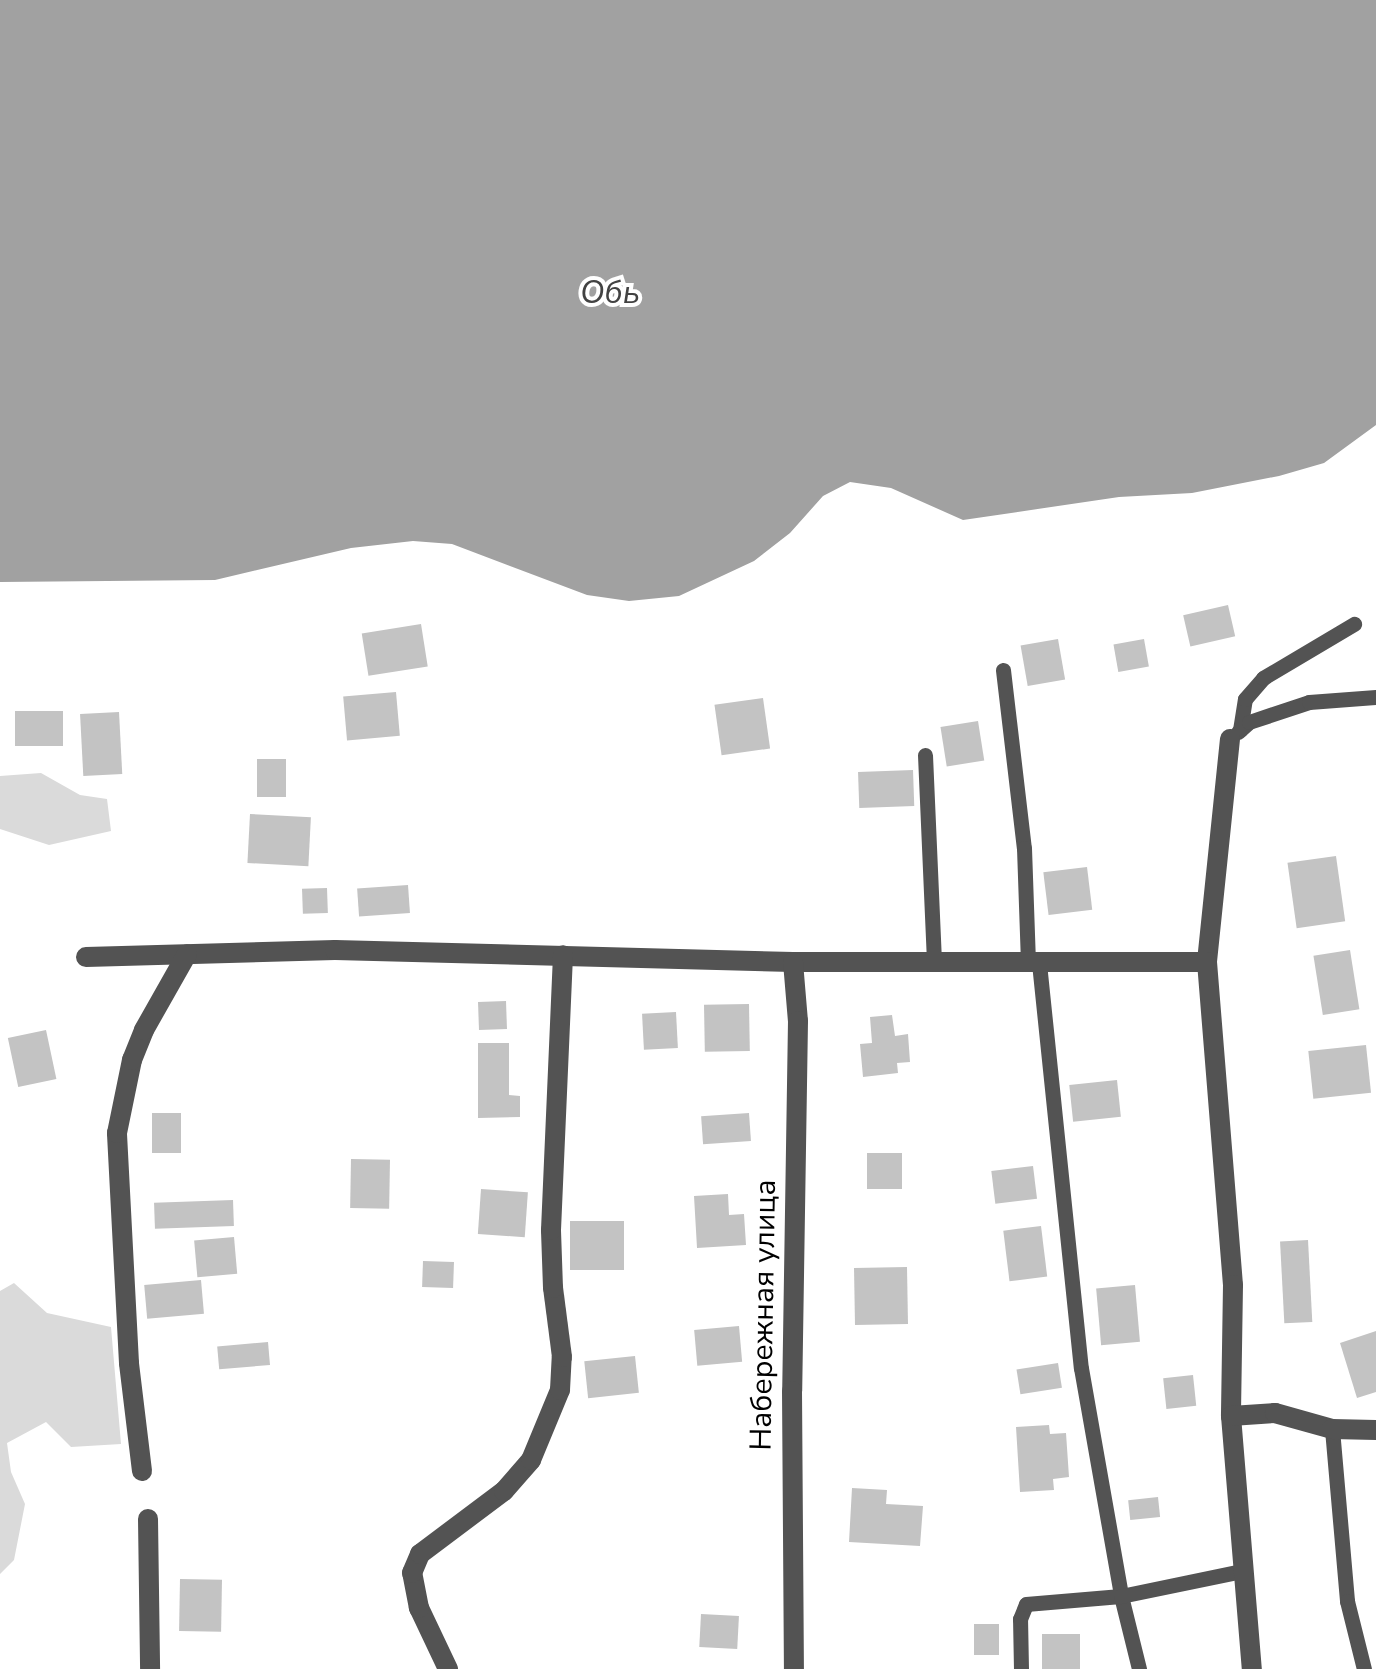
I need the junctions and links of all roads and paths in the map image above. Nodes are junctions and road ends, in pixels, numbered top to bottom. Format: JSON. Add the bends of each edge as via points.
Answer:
{"nodes":[{"id":1,"x":1354,"y":624,"type":"dead end"},
{"id":2,"x":1003,"y":670,"type":"dead end"},
{"id":3,"x":1376,"y":697,"type":"edge"},
{"id":4,"x":1235,"y":735,"type":"junction"},
{"id":5,"x":924,"y":754,"type":"dead end"},
{"id":6,"x":187,"y":954,"type":"junction"},
{"id":7,"x":563,"y":955,"type":"junction"},
{"id":8,"x":86,"y":957,"type":"dead end"},
{"id":9,"x":793,"y":962,"type":"junction"},
{"id":10,"x":934,"y":962,"type":"junction"},
{"id":11,"x":1207,"y":962,"type":"junction"},
{"id":12,"x":1034,"y":963,"type":"junction"},
{"id":13,"x":1231,"y":1416,"type":"junction"},
{"id":14,"x":1332,"y":1429,"type":"junction"},
{"id":15,"x":1376,"y":1430,"type":"edge"},
{"id":16,"x":142,"y":1471,"type":"dead end"},
{"id":17,"x":148,"y":1519,"type":"dead end"},
{"id":18,"x":1242,"y":1571,"type":"junction"},
{"id":19,"x":1121,"y":1596,"type":"junction"},
{"id":20,"x":150,"y":1669,"type":"edge"},
{"id":21,"x":448,"y":1669,"type":"edge"},
{"id":22,"x":794,"y":1669,"type":"edge"},
{"id":23,"x":1021,"y":1669,"type":"edge"},
{"id":24,"x":1138,"y":1669,"type":"edge"},
{"id":25,"x":1252,"y":1669,"type":"edge"},
{"id":26,"x":1364,"y":1669,"type":"edge"}],
"edges":[{"from":1,"to":4,"type":"lane","via":[[1263,678],[1244,699]]},
{"from":2,"to":12,"type":"lane"},
{"from":3,"to":4,"type":"lane","via":[[1310,702],[1249,722]]},
{"from":4,"to":11,"type":"street"},
{"from":5,"to":10,"type":"lane"},
{"from":6,"to":7,"type":"street"},
{"from":6,"to":8,"type":"street"},
{"from":6,"to":16,"type":"street","via":[[132,1060],[117,1133]]},
{"from":7,"to":9,"type":"street"},
{"from":7,"to":21,"type":"street","via":[[551,1230],[560,1390],[531,1460],[504,1491],[420,1554],[412,1573],[419,1608]]},
{"from":9,"to":10,"type":"street"},
{"from":9,"to":22,"type":"street","name":"Набережная улица"},
{"from":10,"to":12,"type":"street"},
{"from":11,"to":12,"type":"street"},
{"from":11,"to":13,"type":"street","via":[[1233,1285]]},
{"from":12,"to":19,"type":"lane","via":[[1081,1368]]},
{"from":13,"to":14,"type":"street","via":[[1275,1413]]},
{"from":13,"to":18,"type":"street"},
{"from":14,"to":15,"type":"street"},
{"from":14,"to":26,"type":"lane","via":[[1347,1601]]},
{"from":17,"to":20,"type":"street"},
{"from":18,"to":19,"type":"lane"},
{"from":18,"to":25,"type":"street"},
{"from":19,"to":23,"type":"lane","via":[[1026,1604]]},
{"from":19,"to":24,"type":"lane"}]}
